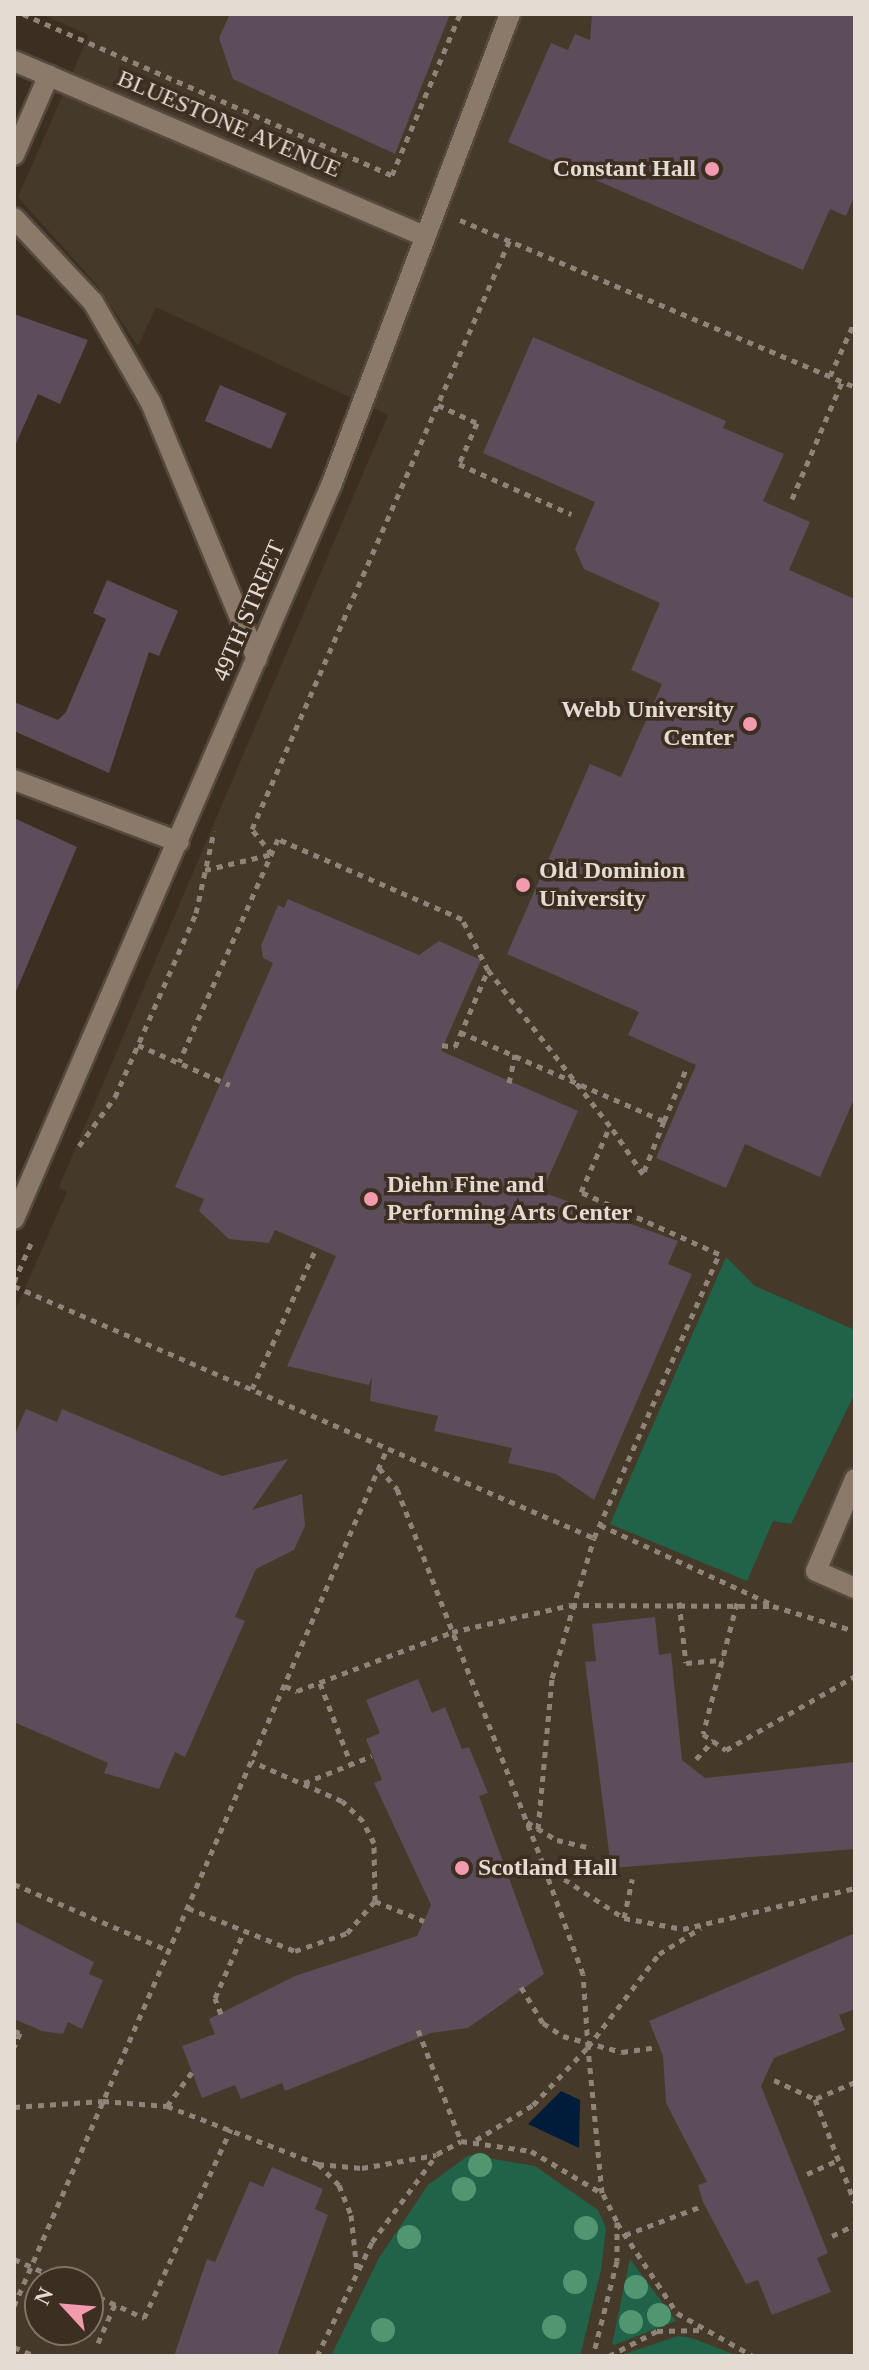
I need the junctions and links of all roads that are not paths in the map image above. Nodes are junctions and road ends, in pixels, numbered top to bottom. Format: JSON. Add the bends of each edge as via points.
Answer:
{"nodes":[{"id":1,"x":510,"y":14,"type":"edge"},
{"id":2,"x":14,"y":61,"type":"edge"},
{"id":3,"x":49,"y":75,"type":"junction"},
{"id":4,"x":14,"y":155,"type":"edge"},
{"id":5,"x":14,"y":218,"type":"edge"},
{"id":6,"x":422,"y":235,"type":"junction"},
{"id":7,"x":257,"y":659,"type":"junction"},
{"id":8,"x":14,"y":780,"type":"edge"},
{"id":9,"x":179,"y":842,"type":"junction"},
{"id":10,"x":14,"y":1219,"type":"edge"},
{"id":11,"x":855,"y":1479,"type":"edge"},
{"id":12,"x":855,"y":1588,"type":"edge"}],
"edges":[{"from":1,"to":6,"type":"street","name":"49TH STREET"},
{"from":2,"to":3,"type":"street","name":"BLUESTONE AVENUE"},
{"from":3,"to":4,"type":"street"},
{"from":3,"to":6,"type":"street","name":"BLUESTONE AVENUE"},
{"from":5,"to":7,"type":"street","via":[[93,302],[151,403]]},
{"from":6,"to":7,"type":"street","name":"49TH STREET","via":[[332,483]]},
{"from":7,"to":9,"type":"street","name":"49TH STREET"},
{"from":8,"to":9,"type":"street"},
{"from":9,"to":10,"type":"street","name":"49TH STREET"},
{"from":11,"to":12,"type":"street","via":[[816,1571]]}]}
